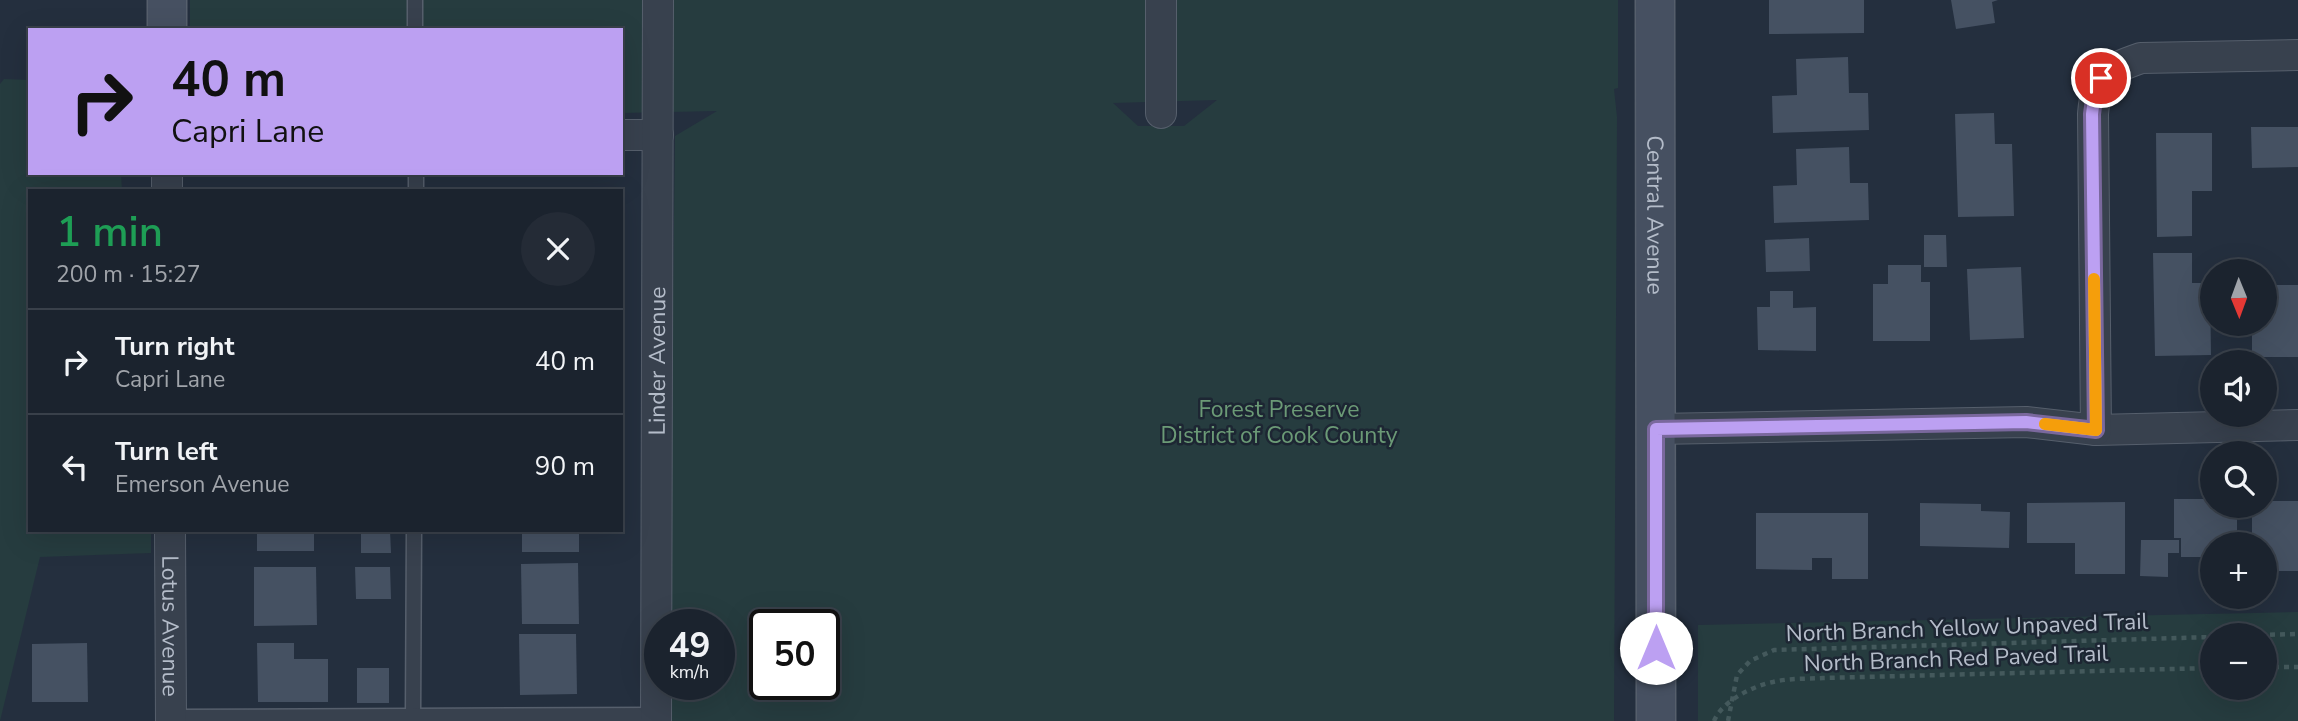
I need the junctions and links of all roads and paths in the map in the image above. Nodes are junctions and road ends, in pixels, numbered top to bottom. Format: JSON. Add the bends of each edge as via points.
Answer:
{"nodes":[{"id":1,"x":167,"y":0,"type":"edge"},
{"id":2,"x":415,"y":0,"type":"edge"},
{"id":3,"x":658,"y":0,"type":"edge"},
{"id":4,"x":1161,"y":0,"type":"edge"},
{"id":5,"x":1655,"y":0,"type":"edge"},
{"id":6,"x":167,"y":28,"type":"edge"},
{"id":7,"x":415,"y":28,"type":"edge"},
{"id":8,"x":2298,"y":55,"type":"edge"},
{"id":9,"x":1161,"y":113,"type":"dead end"},
{"id":10,"x":623,"y":135,"type":"edge"},
{"id":11,"x":657,"y":135,"type":"junction"},
{"id":12,"x":2298,"y":425,"type":"edge"},
{"id":13,"x":1656,"y":429,"type":"junction"},
{"id":14,"x":2096,"y":430,"type":"junction"},
{"id":15,"x":170,"y":532,"type":"edge"},
{"id":16,"x":414,"y":532,"type":"edge"},
{"id":17,"x":2298,"y":634,"type":"edge"},
{"id":18,"x":2277,"y":635,"type":"edge"},
{"id":19,"x":2200,"y":637,"type":"edge"},
{"id":20,"x":2277,"y":667,"type":"edge"},
{"id":21,"x":2298,"y":667,"type":"edge"},
{"id":22,"x":2200,"y":668,"type":"edge"},
{"id":23,"x":1732,"y":702,"type":"junction"},
{"id":24,"x":413,"y":715,"type":"junction"},
{"id":25,"x":656,"y":718,"type":"edge"},
{"id":26,"x":171,"y":719,"type":"edge"},
{"id":27,"x":1656,"y":721,"type":"edge"},
{"id":28,"x":1714,"y":721,"type":"edge"},
{"id":29,"x":1728,"y":721,"type":"edge"}],
"edges":[{"from":1,"to":6,"type":"main road"},
{"from":2,"to":7,"type":"lane"},
{"from":3,"to":11,"type":"street","name":"Linder Avenue"},
{"from":4,"to":9,"type":"street"},
{"from":5,"to":13,"type":"main road","name":"Central Avenue"},
{"from":8,"to":14,"type":"street","via":[[2141,58],[2101,78],[2092,114]]},
{"from":10,"to":11,"type":"street"},
{"from":11,"to":25,"type":"street","name":"Linder Avenue"},
{"from":12,"to":14,"type":"street"},
{"from":13,"to":14,"type":"street","via":[[2026,422]]},
{"from":13,"to":27,"type":"main road","name":"Central Avenue"},
{"from":15,"to":26,"type":"street","name":"Lotus Avenue"},
{"from":16,"to":24,"type":"lane"},
{"from":17,"to":18,"type":"path"},
{"from":19,"to":23,"type":"path","name":"North Branch Yellow Unpaved Trail","via":[[1774,650],[1750,661],[1737,675]]},
{"from":20,"to":21,"type":"path"},
{"from":22,"to":23,"type":"path","name":"North Branch Red Paved Trail","via":[[1823,678],[1774,682]]},
{"from":23,"to":28,"type":"path","name":"North Branch Red Paved Trail"},
{"from":23,"to":29,"type":"path","name":"North Branch Yellow Unpaved Trail"},
{"from":24,"to":25,"type":"lane"},
{"from":24,"to":26,"type":"lane"}]}
